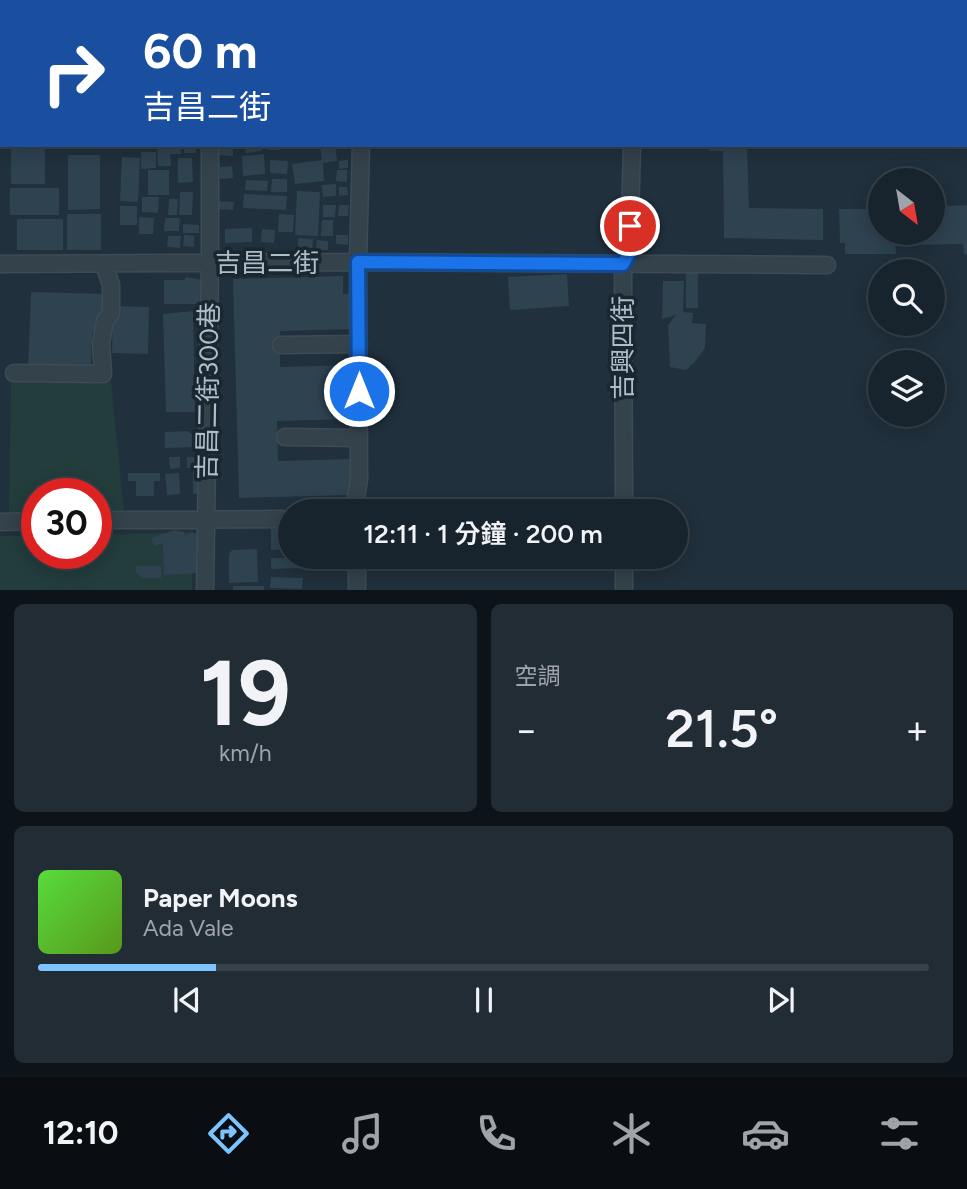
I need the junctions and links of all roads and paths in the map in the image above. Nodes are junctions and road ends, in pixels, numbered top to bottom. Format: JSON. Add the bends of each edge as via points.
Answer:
{"nodes":[{"id":1,"x":210,"y":147,"type":"edge"},
{"id":2,"x":361,"y":147,"type":"edge"},
{"id":3,"x":632,"y":147,"type":"edge"},
{"id":4,"x":358,"y":262,"type":"junction"},
{"id":5,"x":210,"y":263,"type":"junction"},
{"id":6,"x":0,"y":264,"type":"edge"},
{"id":7,"x":104,"y":264,"type":"junction"},
{"id":8,"x":623,"y":264,"type":"junction"},
{"id":9,"x":827,"y":265,"type":"dead end"},
{"id":10,"x":359,"y":344,"type":"junction"},
{"id":11,"x":281,"y":345,"type":"dead end"},
{"id":12,"x":13,"y":373,"type":"dead end"},
{"id":13,"x":285,"y":437,"type":"dead end"},
{"id":14,"x":359,"y":438,"type":"junction"},
{"id":15,"x":356,"y":499,"type":"edge"},
{"id":16,"x":624,"y":499,"type":"edge"},
{"id":17,"x":205,"y":519,"type":"junction"},
{"id":18,"x":278,"y":519,"type":"edge"},
{"id":19,"x":112,"y":520,"type":"edge"},
{"id":20,"x":0,"y":522,"type":"edge"},
{"id":21,"x":21,"y":522,"type":"edge"},
{"id":22,"x":357,"y":569,"type":"edge"},
{"id":23,"x":624,"y":569,"type":"edge"},
{"id":24,"x":205,"y":590,"type":"edge"},
{"id":25,"x":357,"y":590,"type":"edge"},
{"id":26,"x":625,"y":590,"type":"edge"}],
"edges":[{"from":1,"to":5,"type":"street","name":"吉昌二街300巷"},
{"from":2,"to":4,"type":"street"},
{"from":3,"to":8,"type":"street","name":"吉興四街","via":[[629,253]]},
{"from":4,"to":5,"type":"street","name":"吉昌二街"},
{"from":4,"to":8,"type":"street","name":"吉昌二街"},
{"from":4,"to":10,"type":"street"},
{"from":5,"to":7,"type":"street","name":"吉昌二街"},
{"from":5,"to":17,"type":"street","name":"吉昌二街300巷"},
{"from":6,"to":7,"type":"street","name":"吉昌二街"},
{"from":7,"to":12,"type":"street","via":[[111,285],[111,313],[101,343],[103,374]]},
{"from":8,"to":9,"type":"street","name":"吉昌二街"},
{"from":8,"to":16,"type":"street","name":"吉興四街"},
{"from":10,"to":11,"type":"street"},
{"from":10,"to":14,"type":"street"},
{"from":13,"to":14,"type":"street"},
{"from":14,"to":15,"type":"street"},
{"from":17,"to":18,"type":"street"},
{"from":17,"to":19,"type":"street"},
{"from":17,"to":24,"type":"street","name":"吉昌二街300巷"},
{"from":20,"to":21,"type":"street"},
{"from":22,"to":25,"type":"street"},
{"from":23,"to":26,"type":"street"}]}
